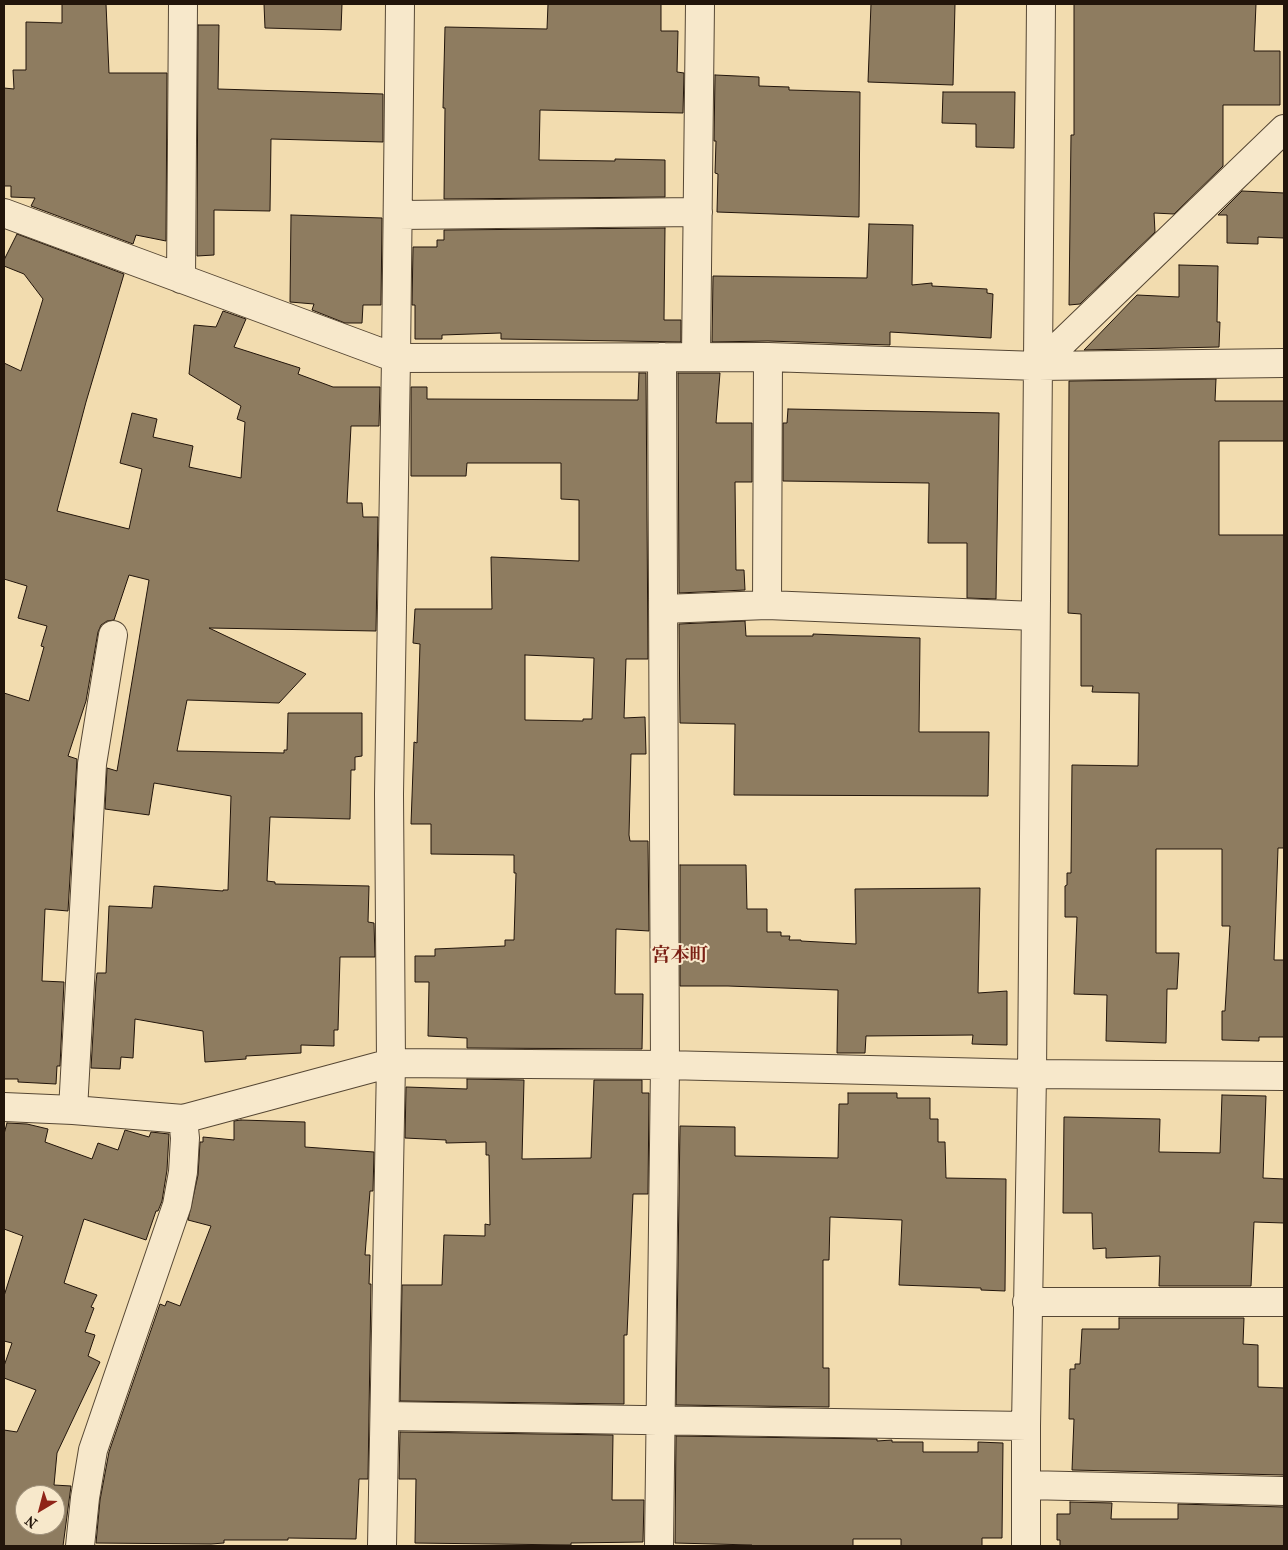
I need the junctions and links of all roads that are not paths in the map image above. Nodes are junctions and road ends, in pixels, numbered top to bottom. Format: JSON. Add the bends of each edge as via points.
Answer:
{"nodes":[{"id":1,"x":183,"y":4,"type":"edge"},
{"id":2,"x":400,"y":4,"type":"edge"},
{"id":3,"x":700,"y":4,"type":"edge"},
{"id":4,"x":1041,"y":4,"type":"edge"},
{"id":5,"x":1284,"y":128,"type":"edge"},
{"id":6,"x":698,"y":212,"type":"junction"},
{"id":7,"x":398,"y":215,"type":"junction"},
{"id":8,"x":7,"y":222,"type":"edge"},
{"id":9,"x":181,"y":279,"type":"junction"},
{"id":10,"x":662,"y":357,"type":"junction"},
{"id":11,"x":696,"y":357,"type":"junction"},
{"id":12,"x":768,"y":357,"type":"junction"},
{"id":13,"x":396,"y":358,"type":"junction"},
{"id":14,"x":1284,"y":363,"type":"edge"},
{"id":15,"x":1038,"y":366,"type":"junction"},
{"id":16,"x":767,"y":605,"type":"junction"},
{"id":17,"x":663,"y":609,"type":"junction"},
{"id":18,"x":1034,"y":616,"type":"junction"},
{"id":19,"x":113,"y":635,"type":"dead end"},
{"id":20,"x":391,"y":1063,"type":"junction"},
{"id":21,"x":665,"y":1065,"type":"junction"},
{"id":22,"x":1032,"y":1074,"type":"junction"},
{"id":23,"x":1284,"y":1076,"type":"edge"},
{"id":24,"x":4,"y":1107,"type":"edge"},
{"id":25,"x":73,"y":1110,"type":"junction"},
{"id":26,"x":183,"y":1119,"type":"junction"},
{"id":27,"x":1027,"y":1302,"type":"junction"},
{"id":28,"x":1284,"y":1302,"type":"edge"},
{"id":29,"x":385,"y":1416,"type":"junction"},
{"id":30,"x":660,"y":1420,"type":"junction"},
{"id":31,"x":1026,"y":1426,"type":"junction"},
{"id":32,"x":1026,"y":1485,"type":"junction"},
{"id":33,"x":1284,"y":1491,"type":"edge"},
{"id":34,"x":80,"y":1546,"type":"edge"},
{"id":35,"x":382,"y":1546,"type":"edge"},
{"id":36,"x":659,"y":1546,"type":"edge"},
{"id":37,"x":1026,"y":1546,"type":"edge"}],
"edges":[{"from":1,"to":9,"type":"street"},
{"from":2,"to":7,"type":"street"},
{"from":3,"to":6,"type":"street"},
{"from":4,"to":15,"type":"street"},
{"from":5,"to":15,"type":"street"},
{"from":6,"to":7,"type":"street"},
{"from":6,"to":11,"type":"street"},
{"from":7,"to":13,"type":"street"},
{"from":8,"to":9,"type":"street"},
{"from":9,"to":13,"type":"street"},
{"from":10,"to":11,"type":"street"},
{"from":10,"to":13,"type":"street"},
{"from":10,"to":17,"type":"street"},
{"from":11,"to":12,"type":"street"},
{"from":12,"to":15,"type":"street"},
{"from":12,"to":16,"type":"street"},
{"from":13,"to":20,"type":"street","via":[[389,794]]},
{"from":14,"to":15,"type":"street"},
{"from":15,"to":18,"type":"street"},
{"from":16,"to":17,"type":"street"},
{"from":16,"to":18,"type":"street"},
{"from":17,"to":21,"type":"street"},
{"from":18,"to":22,"type":"street"},
{"from":19,"to":25,"type":"street","via":[[92,764]]},
{"from":20,"to":21,"type":"street"},
{"from":20,"to":26,"type":"street"},
{"from":20,"to":29,"type":"street"},
{"from":21,"to":22,"type":"street"},
{"from":21,"to":30,"type":"street"},
{"from":22,"to":23,"type":"street"},
{"from":22,"to":27,"type":"street"},
{"from":24,"to":25,"type":"street"},
{"from":25,"to":26,"type":"street"},
{"from":26,"to":34,"type":"street","via":[[183,1172],[177,1205],[93,1450]]},
{"from":27,"to":28,"type":"street"},
{"from":27,"to":31,"type":"street"},
{"from":29,"to":30,"type":"street"},
{"from":29,"to":35,"type":"street"},
{"from":30,"to":31,"type":"street"},
{"from":30,"to":36,"type":"street"},
{"from":31,"to":32,"type":"street"},
{"from":32,"to":33,"type":"street"},
{"from":32,"to":37,"type":"street"}]}
